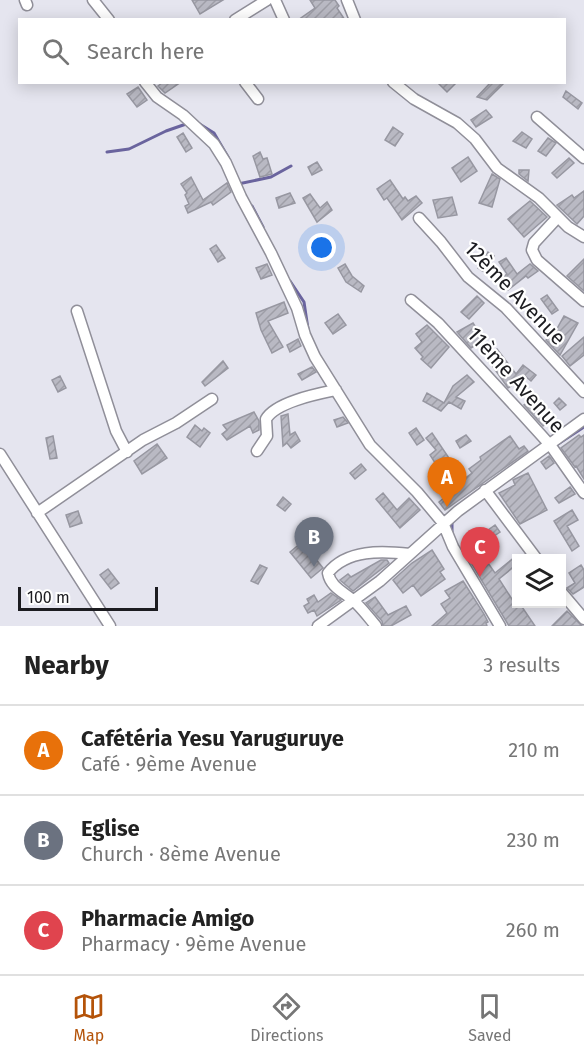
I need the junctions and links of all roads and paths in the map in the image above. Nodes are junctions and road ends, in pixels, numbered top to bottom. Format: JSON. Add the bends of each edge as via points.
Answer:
{"nodes":[{"id":1,"x":93,"y":0,"type":"edge"},
{"id":2,"x":267,"y":0,"type":"edge"},
{"id":3,"x":275,"y":0,"type":"edge"},
{"id":4,"x":347,"y":0,"type":"edge"},
{"id":5,"x":107,"y":18,"type":"edge"},
{"id":6,"x":238,"y":18,"type":"edge"},
{"id":7,"x":283,"y":18,"type":"edge"},
{"id":8,"x":354,"y":18,"type":"edge"},
{"id":9,"x":147,"y":84,"type":"edge"},
{"id":10,"x":247,"y":84,"type":"edge"},
{"id":11,"x":395,"y":84,"type":"edge"},
{"id":12,"x":258,"y":99,"type":"dead end"},
{"id":13,"x":537,"y":117,"type":"dead end"},
{"id":14,"x":584,"y":159,"type":"edge"},
{"id":15,"x":558,"y":217,"type":"junction"},
{"id":16,"x":419,"y":218,"type":"dead end"},
{"id":17,"x":584,"y":237,"type":"edge"},
{"id":18,"x":411,"y":300,"type":"dead end"},
{"id":19,"x":584,"y":301,"type":"edge"},
{"id":20,"x":76,"y":311,"type":"dead end"},
{"id":21,"x":336,"y":390,"type":"junction"},
{"id":22,"x":584,"y":392,"type":"edge"},
{"id":23,"x":212,"y":399,"type":"dead end"},
{"id":24,"x":584,"y":419,"type":"edge"},
{"id":25,"x":552,"y":448,"type":"junction"},
{"id":26,"x":257,"y":451,"type":"dead end"},
{"id":27,"x":127,"y":452,"type":"junction"},
{"id":28,"x":0,"y":454,"type":"edge"},
{"id":29,"x":487,"y":493,"type":"junction"},
{"id":30,"x":584,"y":493,"type":"edge"},
{"id":31,"x":37,"y":513,"type":"junction"},
{"id":32,"x":447,"y":520,"type":"junction"},
{"id":33,"x":410,"y":554,"type":"junction"},
{"id":34,"x":533,"y":554,"type":"edge"},
{"id":35,"x":566,"y":599,"type":"edge"},
{"id":36,"x":355,"y":601,"type":"junction"},
{"id":37,"x":584,"y":619,"type":"edge"},
{"id":38,"x":110,"y":626,"type":"edge"},
{"id":39,"x":318,"y":626,"type":"edge"},
{"id":40,"x":376,"y":626,"type":"edge"},
{"id":41,"x":500,"y":626,"type":"edge"}],
"edges":[{"from":1,"to":5,"type":"street"},
{"from":2,"to":6,"type":"street"},
{"from":3,"to":7,"type":"street"},
{"from":4,"to":8,"type":"street"},
{"from":9,"to":21,"type":"street","via":[[214,144],[226,163],[297,308],[310,346]]},
{"from":10,"to":12,"type":"street"},
{"from":11,"to":15,"type":"street","via":[[457,123],[497,168]]},
{"from":13,"to":14,"type":"street"},
{"from":15,"to":17,"type":"street"},
{"from":15,"to":19,"type":"street","via":[[532,250],[537,260]]},
{"from":16,"to":22,"type":"street","name":"12ème Avenue","via":[[468,277],[506,308]]},
{"from":18,"to":25,"type":"street","name":"11ème Avenue","via":[[438,323]]},
{"from":20,"to":27,"type":"street","via":[[116,431]]},
{"from":21,"to":26,"type":"street","via":[[301,399],[271,413],[266,419],[267,436]]},
{"from":21,"to":32,"type":"street","via":[[370,445]]},
{"from":23,"to":27,"type":"street"},
{"from":24,"to":25,"type":"street"},
{"from":25,"to":29,"type":"street"},
{"from":25,"to":30,"type":"street","name":"11ème Avenue"},
{"from":27,"to":31,"type":"street"},
{"from":28,"to":31,"type":"street"},
{"from":29,"to":32,"type":"street"},
{"from":29,"to":34,"type":"street"},
{"from":31,"to":38,"type":"street"},
{"from":32,"to":33,"type":"street"},
{"from":32,"to":41,"type":"street","via":[[453,547]]},
{"from":33,"to":36,"type":"street"},
{"from":33,"to":36,"type":"street","via":[[363,554],[341,560],[328,573],[330,580]]},
{"from":35,"to":37,"type":"street"},
{"from":36,"to":39,"type":"street"},
{"from":36,"to":40,"type":"street"}]}
